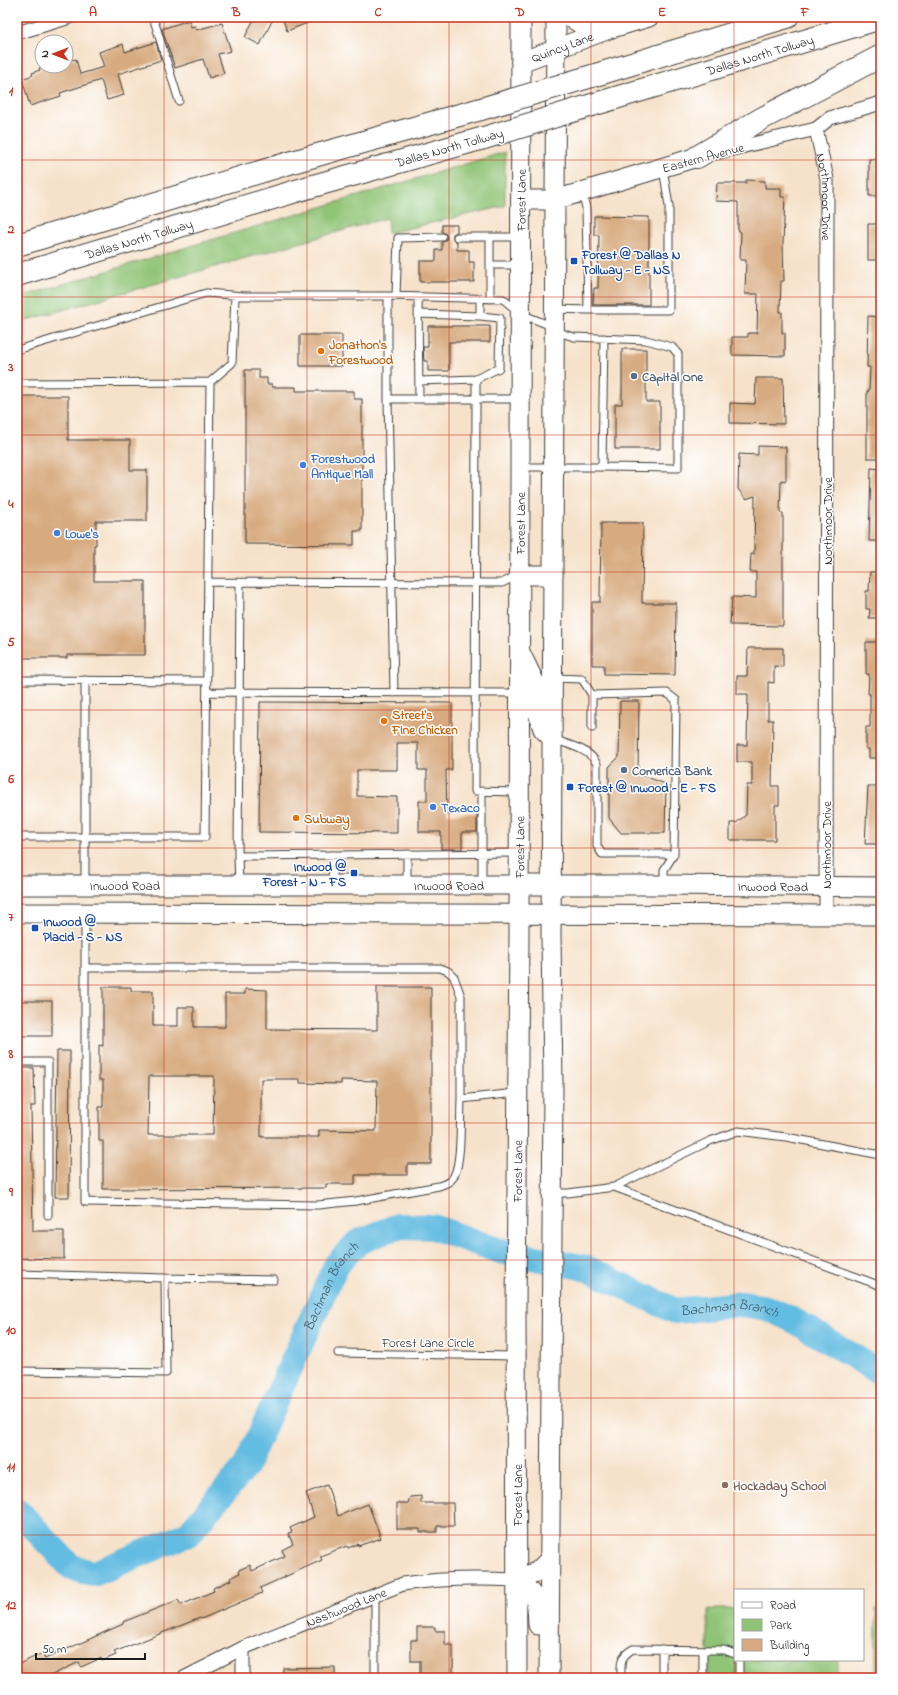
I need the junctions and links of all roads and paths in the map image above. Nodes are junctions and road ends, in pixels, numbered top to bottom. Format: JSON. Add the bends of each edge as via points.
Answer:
{"nodes":[{"id":1,"x":70,"y":17,"type":"edge"},
{"id":2,"x":153,"y":17,"type":"edge"},
{"id":3,"x":521,"y":17,"type":"edge"},
{"id":4,"x":556,"y":17,"type":"edge"},
{"id":5,"x":570,"y":17,"type":"edge"},
{"id":6,"x":649,"y":17,"type":"edge"},
{"id":7,"x":787,"y":17,"type":"edge"},
{"id":8,"x":881,"y":18,"type":"edge"},
{"id":9,"x":32,"y":23,"type":"edge"},
{"id":10,"x":608,"y":29,"type":"junction"},
{"id":11,"x":17,"y":33,"type":"edge"},
{"id":12,"x":556,"y":49,"type":"junction"},
{"id":13,"x":881,"y":56,"type":"edge"},
{"id":14,"x":522,"y":62,"type":"junction"},
{"id":15,"x":179,"y":101,"type":"dead end"},
{"id":16,"x":881,"y":103,"type":"edge"},
{"id":17,"x":816,"y":129,"type":"junction"},
{"id":18,"x":697,"y":157,"type":"junction"},
{"id":19,"x":663,"y":168,"type":"junction"},
{"id":20,"x":582,"y":192,"type":"junction"},
{"id":21,"x":521,"y":200,"type":"junction"},
{"id":22,"x":555,"y":200,"type":"junction"},
{"id":23,"x":442,"y":237,"type":"dead end"},
{"id":24,"x":457,"y":237,"type":"dead end"},
{"id":25,"x":490,"y":237,"type":"junction"},
{"id":26,"x":521,"y":237,"type":"junction"},
{"id":27,"x":17,"y":245,"type":"edge"},
{"id":28,"x":490,"y":265,"type":"junction"},
{"id":29,"x":521,"y":265,"type":"junction"},
{"id":30,"x":17,"y":275,"type":"edge"},
{"id":31,"x":235,"y":296,"type":"junction"},
{"id":32,"x":388,"y":296,"type":"junction"},
{"id":33,"x":396,"y":296,"type":"junction"},
{"id":34,"x":418,"y":297,"type":"junction"},
{"id":35,"x":480,"y":298,"type":"junction"},
{"id":36,"x":490,"y":299,"type":"junction"},
{"id":37,"x":588,"y":310,"type":"junction"},
{"id":38,"x":418,"y":314,"type":"junction"},
{"id":39,"x":521,"y":314,"type":"junction"},
{"id":40,"x":480,"y":316,"type":"junction"},
{"id":41,"x":554,"y":318,"type":"junction"},
{"id":42,"x":604,"y":338,"type":"junction"},
{"id":43,"x":17,"y":350,"type":"edge"},
{"id":44,"x":476,"y":379,"type":"junction"},
{"id":45,"x":419,"y":381,"type":"junction"},
{"id":46,"x":210,"y":382,"type":"junction"},
{"id":47,"x":17,"y":383,"type":"edge"},
{"id":48,"x":388,"y":399,"type":"junction"},
{"id":49,"x":419,"y":399,"type":"junction"},
{"id":50,"x":476,"y":399,"type":"junction"},
{"id":51,"x":520,"y":399,"type":"junction"},
{"id":52,"x":520,"y":467,"type":"junction"},
{"id":53,"x":602,"y":467,"type":"junction"},
{"id":54,"x":554,"y":468,"type":"junction"},
{"id":55,"x":519,"y":575,"type":"junction"},
{"id":56,"x":553,"y":575,"type":"junction"},
{"id":57,"x":208,"y":582,"type":"junction"},
{"id":58,"x":240,"y":583,"type":"junction"},
{"id":59,"x":392,"y":583,"type":"junction"},
{"id":60,"x":475,"y":583,"type":"junction"},
{"id":61,"x":519,"y":650,"type":"junction"},
{"id":62,"x":553,"y":678,"type":"junction"},
{"id":63,"x":17,"y":680,"type":"edge"},
{"id":64,"x":85,"y":680,"type":"junction"},
{"id":65,"x":207,"y":681,"type":"junction"},
{"id":66,"x":207,"y":692,"type":"junction"},
{"id":67,"x":240,"y":692,"type":"junction"},
{"id":68,"x":394,"y":693,"type":"junction"},
{"id":69,"x":475,"y":693,"type":"junction"},
{"id":70,"x":519,"y":693,"type":"junction"},
{"id":71,"x":592,"y":695,"type":"junction"},
{"id":72,"x":592,"y":728,"type":"dead end"},
{"id":73,"x":553,"y":739,"type":"junction"},
{"id":74,"x":482,"y":791,"type":"junction"},
{"id":75,"x":519,"y":792,"type":"junction"},
{"id":76,"x":17,"y":837,"type":"edge"},
{"id":77,"x":85,"y":837,"type":"junction"},
{"id":78,"x":482,"y":853,"type":"junction"},
{"id":79,"x":519,"y":853,"type":"junction"},
{"id":80,"x":407,"y":854,"type":"junction"},
{"id":81,"x":674,"y":854,"type":"junction"},
{"id":82,"x":332,"y":855,"type":"junction"},
{"id":83,"x":238,"y":856,"type":"junction"},
{"id":84,"x":17,"y":885,"type":"edge"},
{"id":85,"x":85,"y":885,"type":"junction"},
{"id":86,"x":239,"y":885,"type":"junction"},
{"id":87,"x":332,"y":885,"type":"junction"},
{"id":88,"x":407,"y":885,"type":"junction"},
{"id":89,"x":552,"y":885,"type":"junction"},
{"id":90,"x":664,"y":885,"type":"junction"},
{"id":91,"x":482,"y":886,"type":"junction"},
{"id":92,"x":519,"y":886,"type":"junction"},
{"id":93,"x":826,"y":887,"type":"junction"},
{"id":94,"x":881,"y":887,"type":"edge"},
{"id":95,"x":17,"y":913,"type":"edge"},
{"id":96,"x":85,"y":914,"type":"junction"},
{"id":97,"x":332,"y":915,"type":"junction"},
{"id":98,"x":519,"y":915,"type":"junction"},
{"id":99,"x":552,"y":915,"type":"junction"},
{"id":100,"x":826,"y":915,"type":"junction"},
{"id":101,"x":881,"y":915,"type":"edge"},
{"id":102,"x":85,"y":968,"type":"junction"},
{"id":103,"x":17,"y":1062,"type":"edge"},
{"id":104,"x":518,"y":1092,"type":"junction"},
{"id":105,"x":461,"y":1099,"type":"junction"},
{"id":106,"x":881,"y":1155,"type":"edge"},
{"id":107,"x":614,"y":1187,"type":"junction"},
{"id":108,"x":552,"y":1193,"type":"junction"},
{"id":109,"x":48,"y":1215,"type":"dead end"},
{"id":110,"x":17,"y":1274,"type":"edge"},
{"id":111,"x":165,"y":1278,"type":"junction"},
{"id":112,"x":274,"y":1280,"type":"dead end"},
{"id":113,"x":881,"y":1286,"type":"edge"},
{"id":114,"x":338,"y":1353,"type":"dead end"},
{"id":115,"x":517,"y":1356,"type":"junction"},
{"id":116,"x":17,"y":1371,"type":"edge"},
{"id":117,"x":549,"y":1560,"type":"junction"},
{"id":118,"x":517,"y":1580,"type":"junction"},
{"id":119,"x":375,"y":1594,"type":"junction"},
{"id":120,"x":243,"y":1648,"type":"junction"},
{"id":121,"x":662,"y":1649,"type":"junction"},
{"id":122,"x":703,"y":1650,"type":"junction"},
{"id":123,"x":734,"y":1654,"type":"edge"},
{"id":124,"x":739,"y":1661,"type":"edge"},
{"id":125,"x":184,"y":1678,"type":"edge"},
{"id":126,"x":243,"y":1678,"type":"edge"},
{"id":127,"x":375,"y":1678,"type":"edge"},
{"id":128,"x":517,"y":1678,"type":"edge"},
{"id":129,"x":541,"y":1678,"type":"edge"},
{"id":130,"x":549,"y":1678,"type":"edge"},
{"id":131,"x":620,"y":1678,"type":"edge"},
{"id":132,"x":662,"y":1678,"type":"edge"},
{"id":133,"x":703,"y":1678,"type":"edge"},
{"id":134,"x":739,"y":1678,"type":"edge"}],
"edges":[{"from":1,"to":9,"type":"street"},
{"from":2,"to":15,"type":"lane"},
{"from":3,"to":14,"type":"main road","name":"Forest Lane"},
{"from":4,"to":12,"type":"main road"},
{"from":5,"to":10,"type":"main road","via":[[587,28]]},
{"from":6,"to":10,"type":"main road","name":"Quincy Lane"},
{"from":7,"to":27,"type":"highway","name":"Dallas North Tollway","bridge":true,"via":[[481,110],[296,161]]},
{"from":8,"to":30,"type":"highway","name":"Dallas North Tollway","bridge":true},
{"from":9,"to":11,"type":"street"},
{"from":10,"to":12,"type":"main road","name":"Quincy Lane"},
{"from":12,"to":14,"type":"main road","name":"Quincy Lane"},
{"from":12,"to":22,"type":"main road"},
{"from":13,"to":18,"type":"highway","via":[[761,119]]},
{"from":14,"to":21,"type":"main road","name":"Forest Lane"},
{"from":16,"to":17,"type":"street","name":"Eastern Avenue","via":[[830,118]]},
{"from":17,"to":18,"type":"street","name":"Eastern Avenue"},
{"from":17,"to":93,"type":"street","name":"Northmoor Drive","via":[[827,179]]},
{"from":18,"to":19,"type":"main road","name":"Eastern Avenue"},
{"from":19,"to":20,"type":"main road","name":"Eastern Avenue"},
{"from":19,"to":37,"type":"lane","via":[[670,206],[669,310]]},
{"from":20,"to":22,"type":"main road","name":"Eastern Avenue"},
{"from":20,"to":37,"type":"lane","via":[[586,208]]},
{"from":21,"to":22,"type":"main road","name":"Eastern Avenue"},
{"from":21,"to":26,"type":"main road","name":"Forest Lane"},
{"from":22,"to":41,"type":"main road"},
{"from":23,"to":33,"type":"lane","via":[[398,238]]},
{"from":24,"to":25,"type":"lane"},
{"from":25,"to":26,"type":"lane"},
{"from":25,"to":28,"type":"lane"},
{"from":26,"to":29,"type":"main road","name":"Forest Lane"},
{"from":28,"to":29,"type":"lane"},
{"from":28,"to":36,"type":"lane"},
{"from":29,"to":39,"type":"main road","name":"Forest Lane"},
{"from":31,"to":32,"type":"lane"},
{"from":31,"to":43,"type":"lane","via":[[206,293]]},
{"from":31,"to":46,"type":"lane","via":[[232,363]]},
{"from":32,"to":33,"type":"lane"},
{"from":32,"to":48,"type":"lane"},
{"from":33,"to":34,"type":"lane"},
{"from":34,"to":35,"type":"lane"},
{"from":34,"to":38,"type":"lane"},
{"from":35,"to":36,"type":"lane"},
{"from":35,"to":40,"type":"lane"},
{"from":36,"to":39,"type":"lane","via":[[503,299]]},
{"from":37,"to":41,"type":"lane"},
{"from":38,"to":40,"type":"lane"},
{"from":38,"to":45,"type":"lane"},
{"from":39,"to":41,"type":"lane"},
{"from":39,"to":51,"type":"main road","name":"Forest Lane"},
{"from":40,"to":44,"type":"lane","via":[[500,318],[499,368]]},
{"from":41,"to":42,"type":"lane","via":[[564,334]]},
{"from":41,"to":54,"type":"main road"},
{"from":42,"to":53,"type":"lane"},
{"from":42,"to":53,"type":"lane","via":[[646,340],[672,347],[678,354],[678,468]]},
{"from":44,"to":45,"type":"lane"},
{"from":44,"to":50,"type":"lane"},
{"from":45,"to":49,"type":"lane"},
{"from":46,"to":47,"type":"lane"},
{"from":46,"to":57,"type":"lane"},
{"from":48,"to":49,"type":"lane"},
{"from":48,"to":59,"type":"lane"},
{"from":49,"to":50,"type":"lane"},
{"from":50,"to":51,"type":"lane"},
{"from":50,"to":60,"type":"lane"},
{"from":51,"to":52,"type":"main road","name":"Forest Lane"},
{"from":52,"to":54,"type":"lane"},
{"from":52,"to":55,"type":"main road","name":"Forest Lane"},
{"from":53,"to":54,"type":"lane"},
{"from":54,"to":56,"type":"main road"},
{"from":55,"to":56,"type":"main road"},
{"from":55,"to":60,"type":"lane","via":[[502,583]]},
{"from":55,"to":61,"type":"main road","name":"Forest Lane"},
{"from":56,"to":62,"type":"main road"},
{"from":57,"to":58,"type":"lane"},
{"from":57,"to":65,"type":"lane"},
{"from":58,"to":59,"type":"lane"},
{"from":58,"to":67,"type":"lane"},
{"from":59,"to":60,"type":"lane"},
{"from":59,"to":68,"type":"lane"},
{"from":60,"to":69,"type":"lane"},
{"from":61,"to":70,"type":"main road","name":"Forest Lane"},
{"from":61,"to":73,"type":"main road","via":[[534,681],[543,729]]},
{"from":62,"to":71,"type":"lane","via":[[582,679]]},
{"from":62,"to":73,"type":"main road"},
{"from":63,"to":64,"type":"lane"},
{"from":64,"to":65,"type":"lane"},
{"from":64,"to":77,"type":"lane"},
{"from":65,"to":66,"type":"lane"},
{"from":66,"to":67,"type":"lane"},
{"from":66,"to":77,"type":"lane","via":[[206,837]]},
{"from":67,"to":68,"type":"lane"},
{"from":67,"to":83,"type":"lane"},
{"from":68,"to":69,"type":"lane"},
{"from":69,"to":70,"type":"lane"},
{"from":69,"to":74,"type":"lane","via":[[475,791]]},
{"from":70,"to":75,"type":"main road","name":"Forest Lane"},
{"from":71,"to":72,"type":"lane"},
{"from":71,"to":81,"type":"lane","via":[[667,693],[676,700]]},
{"from":73,"to":81,"type":"lane","via":[[585,751],[593,756],[597,764],[597,846],[602,854]]},
{"from":73,"to":89,"type":"main road"},
{"from":74,"to":75,"type":"lane"},
{"from":74,"to":78,"type":"lane"},
{"from":75,"to":79,"type":"main road","name":"Forest Lane"},
{"from":76,"to":77,"type":"lane"},
{"from":77,"to":85,"type":"lane"},
{"from":78,"to":79,"type":"lane"},
{"from":78,"to":80,"type":"lane"},
{"from":78,"to":91,"type":"lane"},
{"from":79,"to":92,"type":"main road","name":"Forest Lane"},
{"from":80,"to":82,"type":"lane"},
{"from":80,"to":88,"type":"lane"},
{"from":81,"to":90,"type":"lane","via":[[664,870]]},
{"from":82,"to":83,"type":"lane"},
{"from":82,"to":87,"type":"lane"},
{"from":83,"to":86,"type":"lane"},
{"from":84,"to":85,"type":"main road","name":"Inwood Road"},
{"from":85,"to":86,"type":"main road","name":"Inwood Road"},
{"from":85,"to":96,"type":"main road"},
{"from":86,"to":87,"type":"main road","name":"Inwood Road"},
{"from":87,"to":88,"type":"main road","name":"Inwood Road"},
{"from":87,"to":97,"type":"main road"},
{"from":88,"to":91,"type":"main road","name":"Inwood Road"},
{"from":89,"to":90,"type":"main road","name":"Inwood Road"},
{"from":89,"to":92,"type":"main road","name":"Inwood Road"},
{"from":89,"to":99,"type":"main road"},
{"from":90,"to":93,"type":"main road","name":"Inwood Road"},
{"from":91,"to":92,"type":"main road","name":"Inwood Road"},
{"from":92,"to":98,"type":"main road","name":"Forest Lane"},
{"from":93,"to":94,"type":"main road","name":"Inwood Road"},
{"from":93,"to":100,"type":"street","name":"Northmoor Drive"},
{"from":95,"to":96,"type":"main road"},
{"from":96,"to":97,"type":"main road"},
{"from":96,"to":102,"type":"lane"},
{"from":97,"to":98,"type":"main road"},
{"from":98,"to":99,"type":"main road"},
{"from":98,"to":104,"type":"main road","name":"Forest Lane"},
{"from":99,"to":100,"type":"main road"},
{"from":99,"to":108,"type":"main road"},
{"from":100,"to":101,"type":"main road"},
{"from":102,"to":105,"type":"lane","via":[[440,968],[454,977],[461,996]]},
{"from":102,"to":105,"type":"lane","via":[[85,1202],[318,1205],[439,1186],[454,1177],[459,1153]]},
{"from":103,"to":109,"type":"lane","via":[[48,1062]]},
{"from":104,"to":105,"type":"lane"},
{"from":104,"to":115,"type":"main road","name":"Forest Lane"},
{"from":106,"to":107,"type":"lane","via":[[738,1131],[710,1141]]},
{"from":107,"to":108,"type":"lane"},
{"from":107,"to":113,"type":"lane"},
{"from":108,"to":117,"type":"main road"},
{"from":110,"to":111,"type":"lane"},
{"from":111,"to":112,"type":"lane"},
{"from":111,"to":116,"type":"lane","via":[[166,1373]]},
{"from":114,"to":115,"type":"lane","name":"Forest Lane Circle"},
{"from":115,"to":118,"type":"main road","name":"Forest Lane"},
{"from":117,"to":118,"type":"main road","via":[[538,1571]]},
{"from":117,"to":130,"type":"main road"},
{"from":118,"to":119,"type":"street","name":"Nashwood Lane","via":[[428,1580],[403,1584]]},
{"from":118,"to":128,"type":"main road","name":"Forest Lane"},
{"from":118,"to":129,"type":"main road","via":[[529,1590],[537,1603],[538,1675]]},
{"from":119,"to":120,"type":"street","name":"Nashwood Lane"},
{"from":119,"to":127,"type":"lane"},
{"from":120,"to":125,"type":"street","name":"Nashwood Lane"},
{"from":120,"to":126,"type":"street"},
{"from":121,"to":122,"type":"lane"},
{"from":121,"to":131,"type":"lane","via":[[633,1649],[624,1654]]},
{"from":121,"to":132,"type":"lane"},
{"from":122,"to":123,"type":"lane","via":[[724,1650]]},
{"from":122,"to":133,"type":"lane"},
{"from":124,"to":134,"type":"lane"}]}
